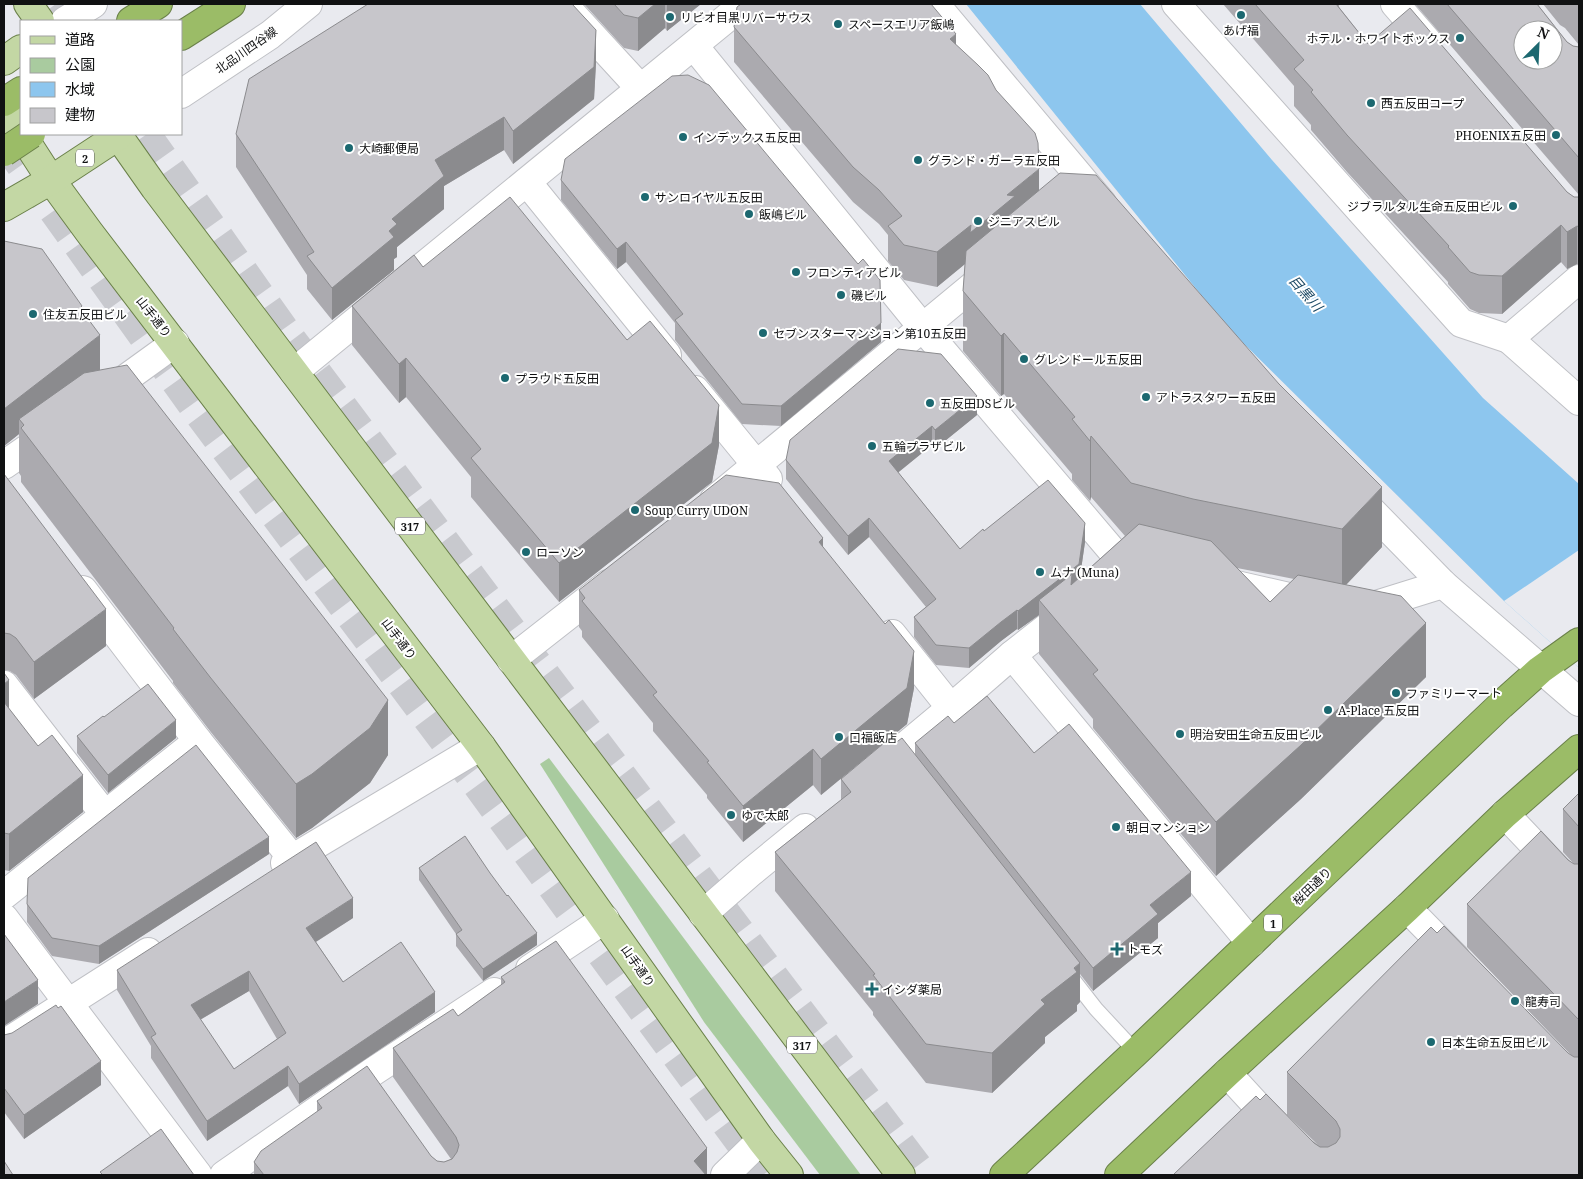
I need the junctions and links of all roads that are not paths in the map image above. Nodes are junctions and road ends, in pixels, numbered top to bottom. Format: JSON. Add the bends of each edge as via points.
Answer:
{"nodes":[{"id":1,"x":28,"y":4,"type":"edge"},
{"id":2,"x":93,"y":4,"type":"edge"},
{"id":3,"x":158,"y":4,"type":"edge"},
{"id":4,"x":231,"y":4,"type":"edge"},
{"id":5,"x":308,"y":4,"type":"edge"},
{"id":6,"x":563,"y":4,"type":"edge"},
{"id":7,"x":744,"y":4,"type":"edge"},
{"id":8,"x":935,"y":4,"type":"edge"},
{"id":9,"x":1176,"y":4,"type":"edge"},
{"id":10,"x":1395,"y":4,"type":"edge"},
{"id":11,"x":39,"y":20,"type":"edge"},
{"id":12,"x":66,"y":20,"type":"edge"},
{"id":13,"x":133,"y":20,"type":"edge"},
{"id":14,"x":182,"y":35,"type":"edge"},
{"id":15,"x":694,"y":46,"type":"junction"},
{"id":16,"x":20,"y":50,"type":"edge"},
{"id":17,"x":4,"y":61,"type":"edge"},
{"id":18,"x":1446,"y":63,"type":"edge"},
{"id":19,"x":641,"y":89,"type":"junction"},
{"id":20,"x":20,"y":92,"type":"edge"},
{"id":21,"x":182,"y":93,"type":"edge"},
{"id":22,"x":4,"y":102,"type":"edge"},
{"id":23,"x":4,"y":107,"type":"edge"},
{"id":24,"x":20,"y":132,"type":"edge"},
{"id":25,"x":22,"y":135,"type":"edge"},
{"id":26,"x":30,"y":135,"type":"edge"},
{"id":27,"x":119,"y":135,"type":"edge"},
{"id":28,"x":4,"y":152,"type":"edge"},
{"id":29,"x":51,"y":180,"type":"junction"},
{"id":30,"x":527,"y":182,"type":"junction"},
{"id":31,"x":4,"y":207,"type":"edge"},
{"id":32,"x":1115,"y":219,"type":"edge"},
{"id":33,"x":1006,"y":258,"type":"edge"},
{"id":34,"x":1579,"y":279,"type":"edge"},
{"id":35,"x":923,"y":328,"type":"junction"},
{"id":36,"x":1509,"y":339,"type":"junction"},
{"id":37,"x":175,"y":343,"type":"junction"},
{"id":38,"x":294,"y":372,"type":"junction"},
{"id":39,"x":1579,"y":401,"type":"edge"},
{"id":40,"x":4,"y":465,"type":"edge"},
{"id":41,"x":757,"y":466,"type":"junction"},
{"id":42,"x":1335,"y":474,"type":"edge"},
{"id":43,"x":781,"y":496,"type":"edge"},
{"id":44,"x":697,"y":514,"type":"edge"},
{"id":45,"x":629,"y":568,"type":"edge"},
{"id":46,"x":69,"y":570,"type":"edge"},
{"id":47,"x":1171,"y":570,"type":"edge"},
{"id":48,"x":1200,"y":577,"type":"edge"},
{"id":49,"x":1443,"y":584,"type":"junction"},
{"id":50,"x":1086,"y":598,"type":"edge"},
{"id":51,"x":877,"y":616,"type":"edge"},
{"id":52,"x":1579,"y":642,"type":"edge"},
{"id":53,"x":1012,"y":655,"type":"junction"},
{"id":54,"x":512,"y":660,"type":"junction"},
{"id":55,"x":1540,"y":670,"type":"junction"},
{"id":56,"x":4,"y":685,"type":"edge"},
{"id":57,"x":1579,"y":702,"type":"edge"},
{"id":58,"x":952,"y":708,"type":"junction"},
{"id":59,"x":198,"y":741,"type":"junction"},
{"id":60,"x":480,"y":746,"type":"junction"},
{"id":61,"x":1579,"y":749,"type":"edge"},
{"id":62,"x":857,"y":786,"type":"edge"},
{"id":63,"x":826,"y":811,"type":"edge"},
{"id":64,"x":1505,"y":814,"type":"junction"},
{"id":65,"x":104,"y":815,"type":"junction"},
{"id":66,"x":292,"y":858,"type":"junction"},
{"id":67,"x":267,"y":874,"type":"edge"},
{"id":68,"x":1579,"y":892,"type":"edge"},
{"id":69,"x":4,"y":895,"type":"edge"},
{"id":70,"x":1407,"y":908,"type":"junction"},
{"id":71,"x":703,"y":914,"type":"junction"},
{"id":72,"x":4,"y":918,"type":"edge"},
{"id":73,"x":605,"y":919,"type":"junction"},
{"id":74,"x":168,"y":939,"type":"edge"},
{"id":75,"x":1251,"y":943,"type":"junction"},
{"id":76,"x":1060,"y":963,"type":"edge"},
{"id":77,"x":1470,"y":972,"type":"edge"},
{"id":78,"x":68,"y":1003,"type":"junction"},
{"id":79,"x":4,"y":1044,"type":"edge"},
{"id":80,"x":1136,"y":1052,"type":"junction"},
{"id":81,"x":371,"y":1073,"type":"junction"},
{"id":82,"x":1227,"y":1073,"type":"junction"},
{"id":83,"x":388,"y":1097,"type":"edge"},
{"id":84,"x":761,"y":1140,"type":"junction"},
{"id":85,"x":198,"y":1175,"type":"edge"},
{"id":86,"x":224,"y":1175,"type":"edge"},
{"id":87,"x":725,"y":1175,"type":"edge"},
{"id":88,"x":789,"y":1175,"type":"edge"},
{"id":89,"x":901,"y":1175,"type":"edge"},
{"id":90,"x":1004,"y":1175,"type":"edge"},
{"id":91,"x":1121,"y":1175,"type":"edge"},
{"id":92,"x":1325,"y":1175,"type":"edge"}],
"edges":[{"from":1,"to":11,"type":"main road"},
{"from":2,"to":12,"type":"street"},
{"from":3,"to":13,"type":"highway"},
{"from":4,"to":14,"type":"highway"},
{"from":5,"to":21,"type":"street","name":"北品川四谷線","via":[[270,35]]},
{"from":6,"to":19,"type":"street"},
{"from":7,"to":15,"type":"street"},
{"from":8,"to":32,"type":"street","via":[[1082,194]]},
{"from":9,"to":36,"type":"street","via":[[1461,323]]},
{"from":10,"to":18,"type":"street"},
{"from":15,"to":19,"type":"street"},
{"from":15,"to":35,"type":"street"},
{"from":16,"to":17,"type":"main road"},
{"from":19,"to":30,"type":"street"},
{"from":20,"to":22,"type":"highway"},
{"from":23,"to":24,"type":"main road","name":"山手通り"},
{"from":25,"to":29,"type":"main road","name":"山手通り"},
{"from":26,"to":28,"type":"highway","bridge":true},
{"from":27,"to":29,"type":"main road","number":"2"},
{"from":27,"to":38,"type":"main road","number":"317","via":[[155,188]]},
{"from":29,"to":31,"type":"main road","number":"2"},
{"from":29,"to":37,"type":"main road","name":"山手通り"},
{"from":30,"to":38,"type":"street"},
{"from":30,"to":41,"type":"street"},
{"from":33,"to":35,"type":"street"},
{"from":34,"to":36,"type":"street"},
{"from":35,"to":41,"type":"street"},
{"from":35,"to":47,"type":"street","via":[[1114,554],[1123,569]]},
{"from":36,"to":39,"type":"street"},
{"from":37,"to":40,"type":"street"},
{"from":37,"to":60,"type":"main road","name":"山手通り"},
{"from":38,"to":54,"type":"main road","number":"317"},
{"from":41,"to":43,"type":"street"},
{"from":41,"to":44,"type":"street"},
{"from":42,"to":49,"type":"street"},
{"from":45,"to":54,"type":"street"},
{"from":46,"to":59,"type":"street"},
{"from":48,"to":49,"type":"street","via":[[1355,612]]},
{"from":49,"to":55,"type":"street"},
{"from":50,"to":53,"type":"street"},
{"from":51,"to":58,"type":"street"},
{"from":52,"to":55,"type":"highway","name":"桜田通り","number":"1"},
{"from":53,"to":58,"type":"street"},
{"from":53,"to":75,"type":"street"},
{"from":54,"to":71,"type":"main road","number":"317"},
{"from":55,"to":57,"type":"street"},
{"from":55,"to":75,"type":"highway","name":"桜田通り","number":"1"},
{"from":56,"to":65,"type":"street"},
{"from":58,"to":62,"type":"street","via":[[898,759]]},
{"from":59,"to":65,"type":"street"},
{"from":59,"to":66,"type":"street"},
{"from":60,"to":66,"type":"street"},
{"from":60,"to":73,"type":"main road","name":"山手通り"},
{"from":61,"to":64,"type":"highway"},
{"from":63,"to":71,"type":"street"},
{"from":64,"to":68,"type":"street"},
{"from":64,"to":70,"type":"highway"},
{"from":65,"to":69,"type":"street"},
{"from":66,"to":67,"type":"street"},
{"from":70,"to":77,"type":"street"},
{"from":70,"to":82,"type":"highway"},
{"from":71,"to":89,"type":"main road","number":"317"},
{"from":72,"to":78,"type":"street"},
{"from":73,"to":81,"type":"street"},
{"from":73,"to":84,"type":"main road","name":"山手通り"},
{"from":74,"to":78,"type":"street"},
{"from":75,"to":80,"type":"highway","name":"桜田通り","number":"1"},
{"from":76,"to":80,"type":"lane"},
{"from":78,"to":79,"type":"street"},
{"from":78,"to":85,"type":"street"},
{"from":80,"to":90,"type":"highway","name":"桜田通り","number":"1"},
{"from":81,"to":83,"type":"street"},
{"from":81,"to":86,"type":"street"},
{"from":82,"to":91,"type":"highway"},
{"from":82,"to":92,"type":"street"},
{"from":84,"to":87,"type":"street"},
{"from":84,"to":88,"type":"main road","name":"山手通り"}]}
